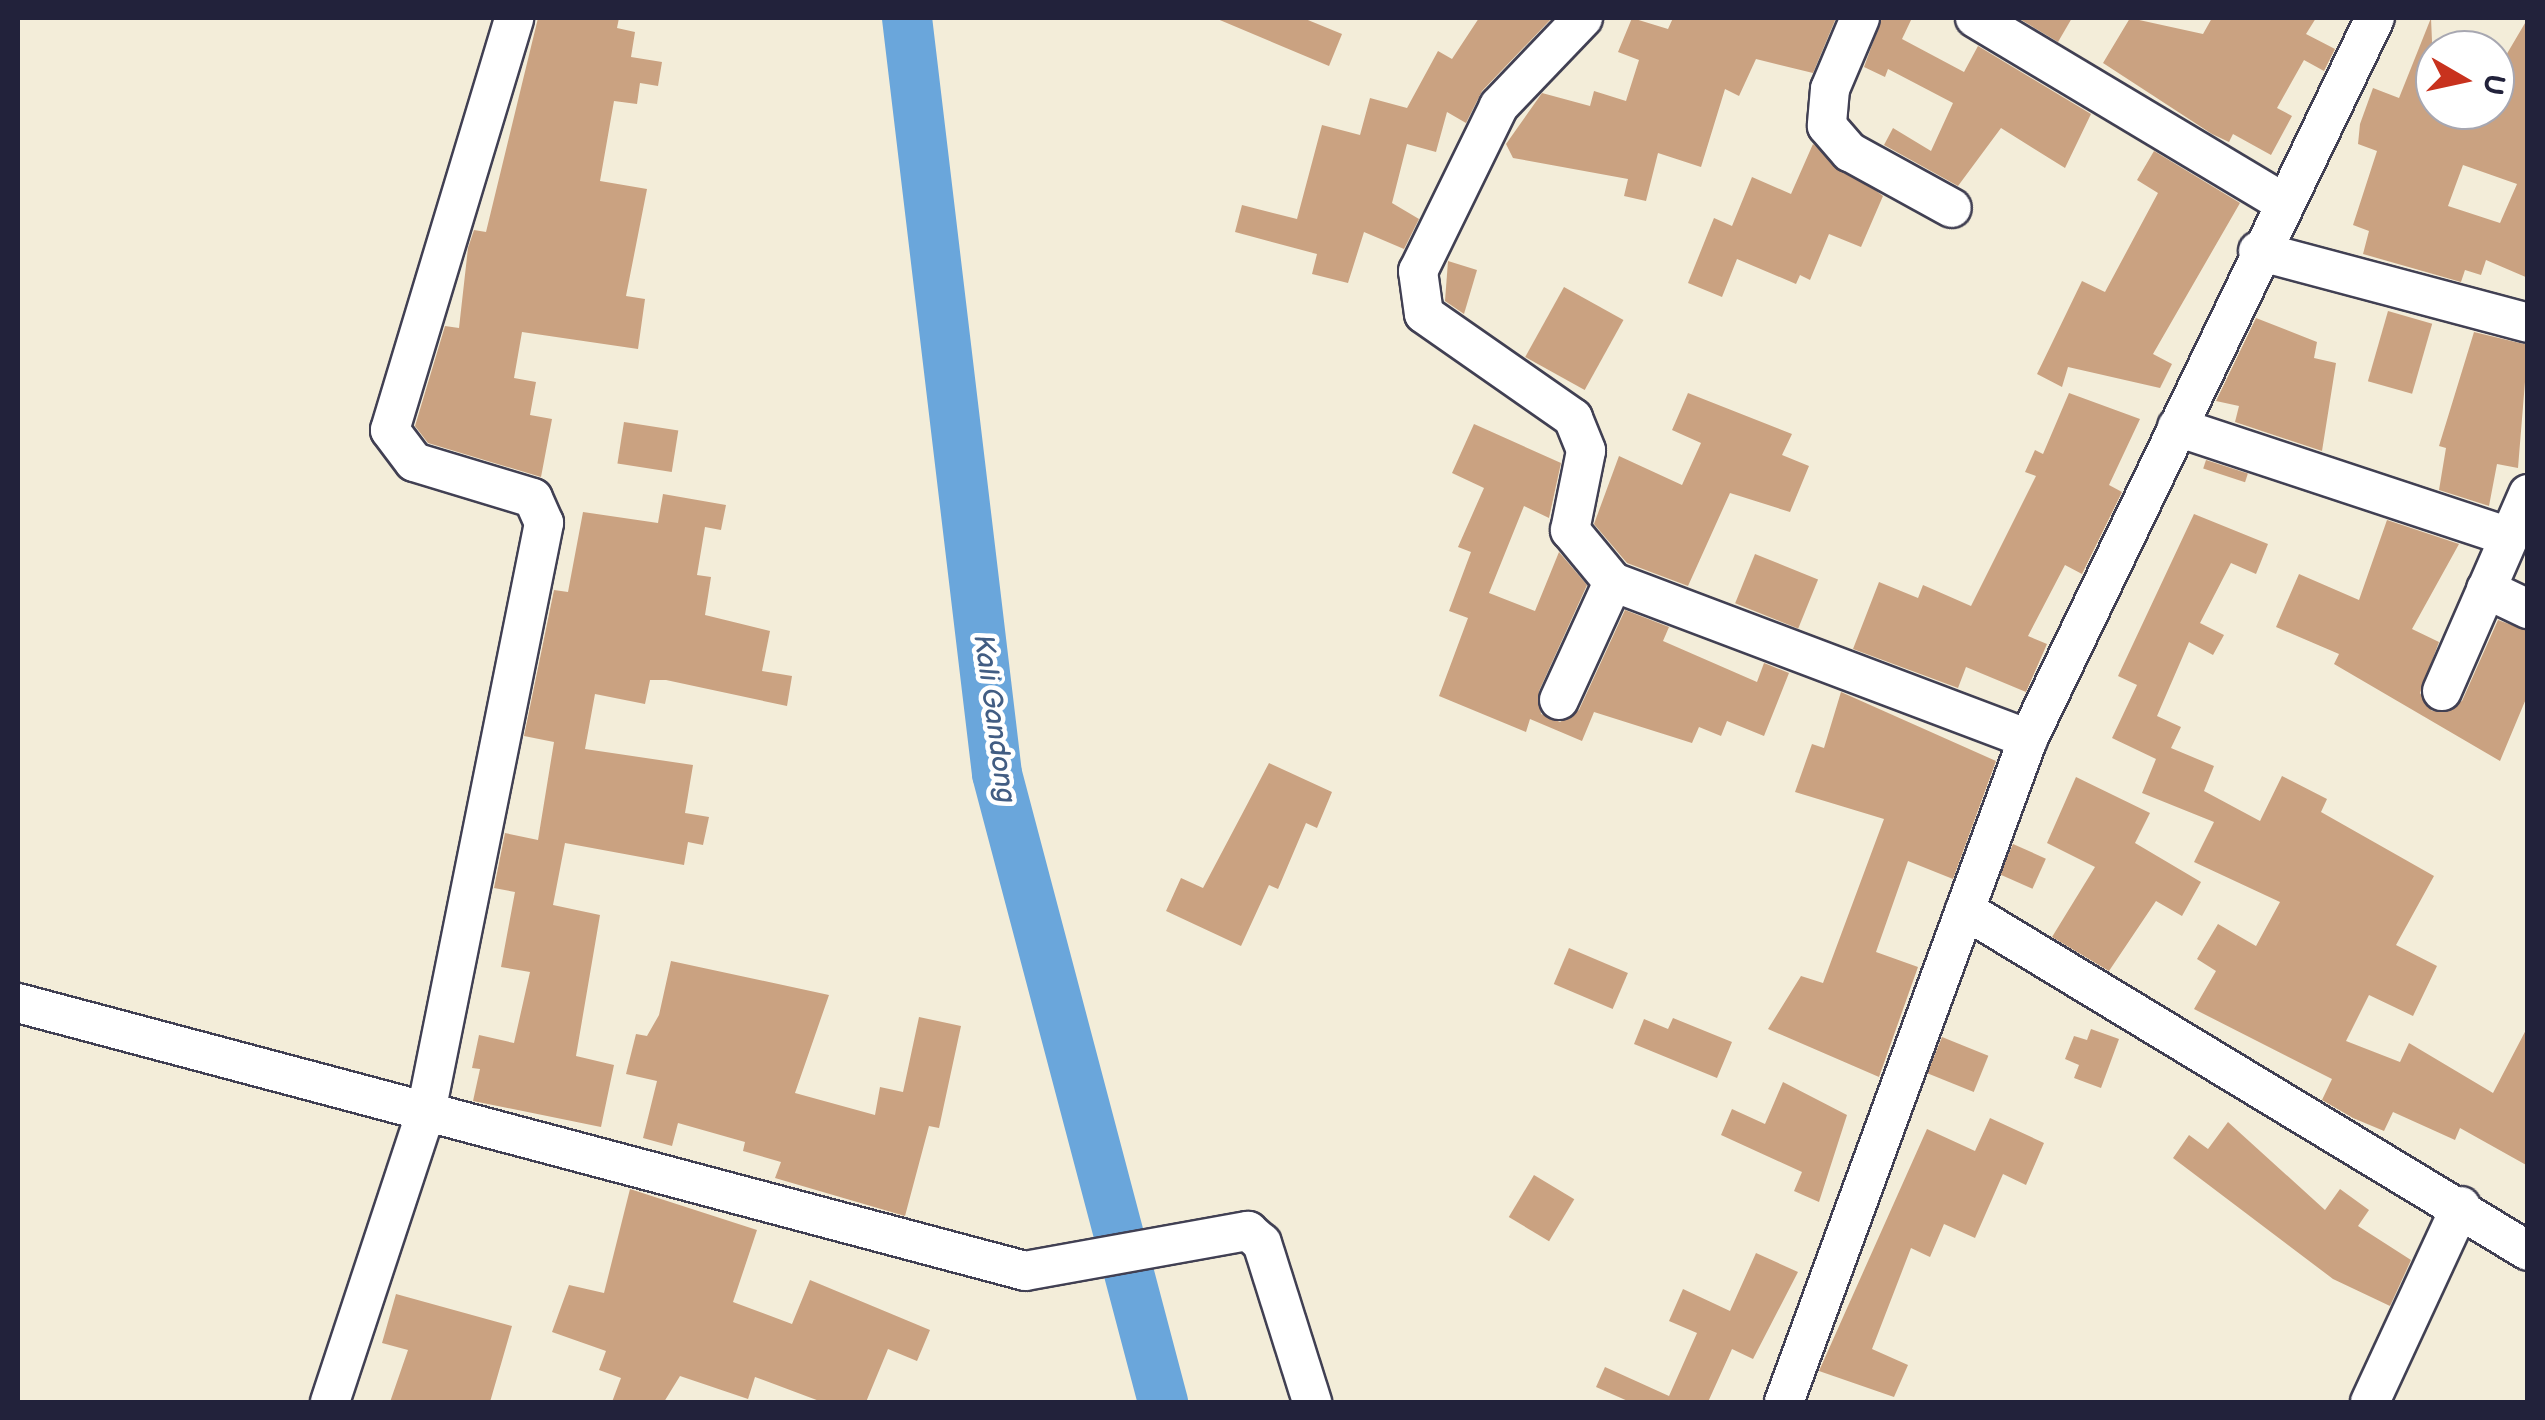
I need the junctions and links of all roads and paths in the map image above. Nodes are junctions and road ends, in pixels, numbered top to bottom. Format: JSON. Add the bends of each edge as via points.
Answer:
{"nodes":[{"id":1,"x":514,"y":18,"type":"edge"},
{"id":2,"x":1583,"y":18,"type":"edge"},
{"id":3,"x":1860,"y":18,"type":"edge"},
{"id":4,"x":1975,"y":18,"type":"edge"},
{"id":5,"x":2375,"y":18,"type":"edge"},
{"id":6,"x":2282,"y":202,"type":"junction"},
{"id":7,"x":1952,"y":208,"type":"dead end"},
{"id":8,"x":2258,"y":251,"type":"junction"},
{"id":9,"x":2528,"y":323,"type":"edge"},
{"id":10,"x":2177,"y":427,"type":"junction"},
{"id":11,"x":2528,"y":494,"type":"edge"},
{"id":12,"x":2507,"y":536,"type":"junction"},
{"id":13,"x":1613,"y":582,"type":"junction"},
{"id":14,"x":2486,"y":590,"type":"junction"},
{"id":15,"x":2528,"y":610,"type":"edge"},
{"id":16,"x":2442,"y":691,"type":"dead end"},
{"id":17,"x":1559,"y":700,"type":"dead end"},
{"id":18,"x":2028,"y":739,"type":"junction"},
{"id":19,"x":1965,"y":910,"type":"junction"},
{"id":20,"x":18,"y":1003,"type":"edge"},
{"id":21,"x":426,"y":1112,"type":"junction"},
{"id":22,"x":2461,"y":1206,"type":"junction"},
{"id":23,"x":2528,"y":1251,"type":"edge"},
{"id":24,"x":330,"y":1402,"type":"edge"},
{"id":25,"x":1312,"y":1402,"type":"edge"},
{"id":26,"x":1784,"y":1402,"type":"edge"},
{"id":27,"x":2370,"y":1402,"type":"edge"}],
"edges":[{"from":1,"to":21,"type":"street","via":[[390,430],[414,462],[533,498],[544,523]]},
{"from":2,"to":13,"type":"street","via":[[1499,106],[1427,247],[1418,292],[1434,323],[1574,418],[1586,451],[1570,530]]},
{"from":3,"to":7,"type":"street","via":[[1830,89],[1827,126],[1850,152]]},
{"from":4,"to":6,"type":"street"},
{"from":5,"to":6,"type":"street"},
{"from":6,"to":8,"type":"street"},
{"from":8,"to":9,"type":"street"},
{"from":8,"to":10,"type":"street"},
{"from":10,"to":12,"type":"street"},
{"from":10,"to":18,"type":"street"},
{"from":11,"to":12,"type":"street"},
{"from":12,"to":14,"type":"street"},
{"from":13,"to":17,"type":"street"},
{"from":13,"to":18,"type":"street"},
{"from":14,"to":15,"type":"street"},
{"from":14,"to":16,"type":"street"},
{"from":18,"to":19,"type":"street"},
{"from":19,"to":22,"type":"street"},
{"from":19,"to":26,"type":"street"},
{"from":20,"to":21,"type":"street"},
{"from":21,"to":24,"type":"street"},
{"from":21,"to":25,"type":"street","via":[[1025,1271],[1212,1234],[1259,1236]]},
{"from":22,"to":23,"type":"street"},
{"from":22,"to":27,"type":"street"}]}
